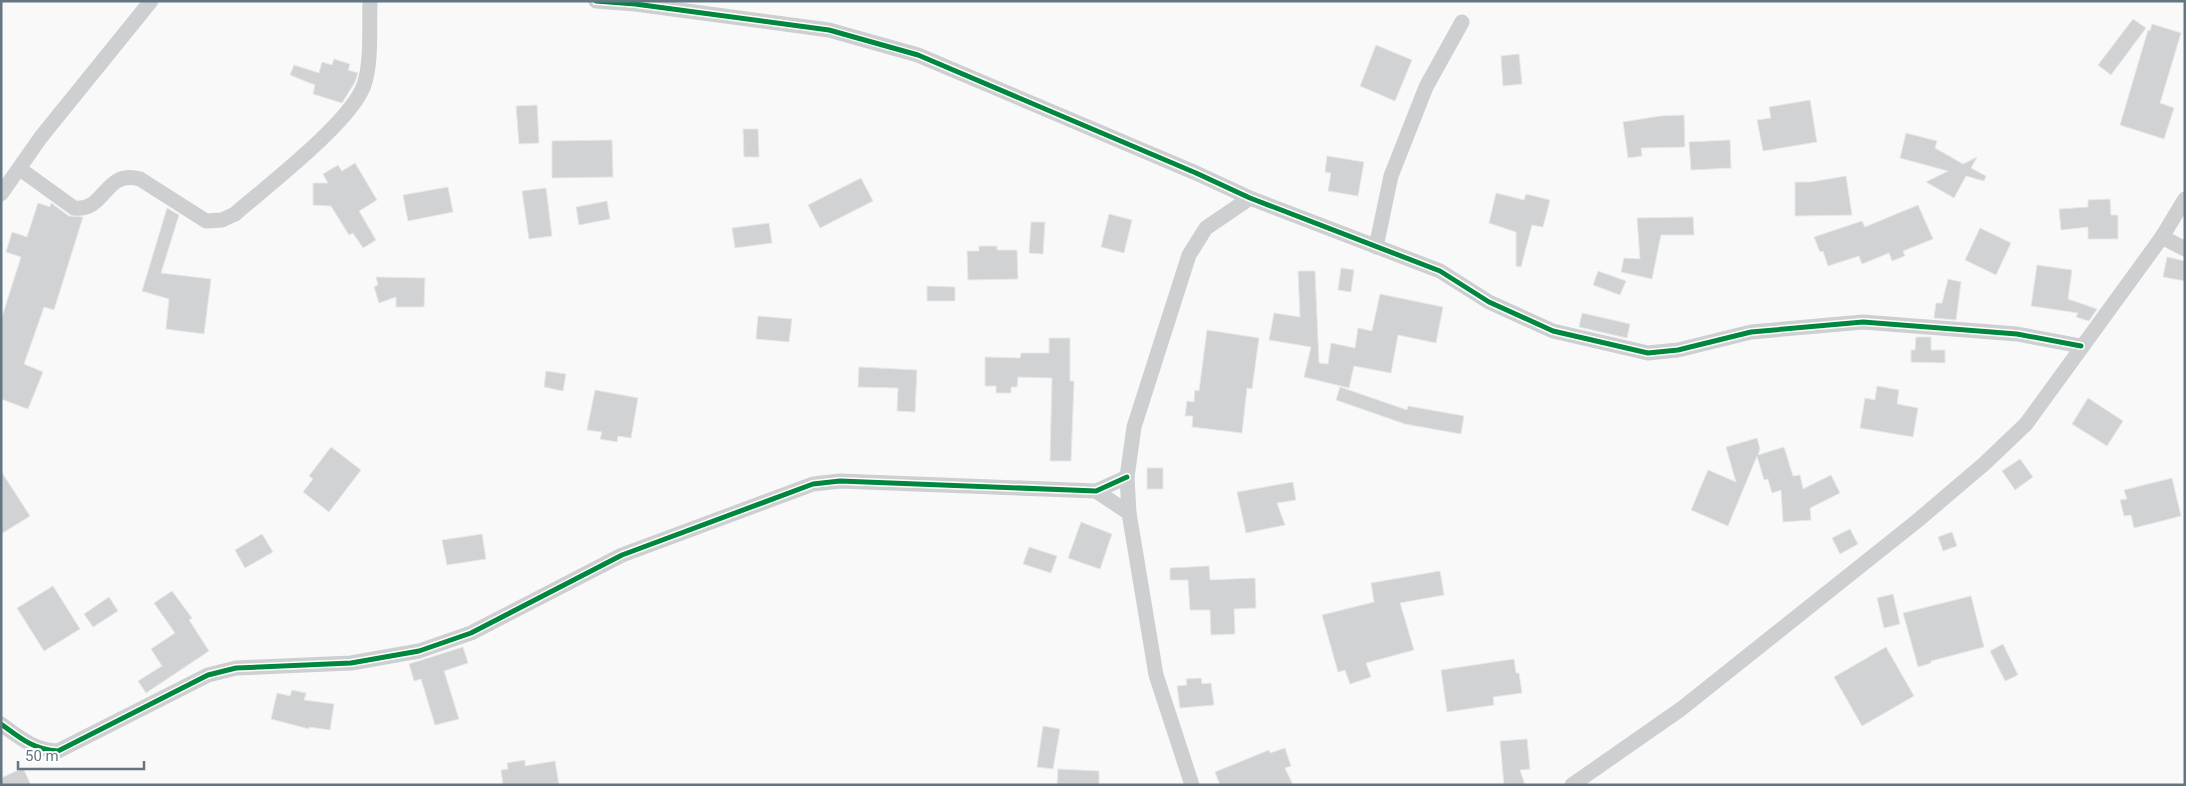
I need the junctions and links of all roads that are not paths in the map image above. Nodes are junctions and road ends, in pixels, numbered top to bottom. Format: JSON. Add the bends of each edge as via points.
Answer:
{"nodes":[{"id":1,"x":150,"y":1,"type":"edge"},
{"id":2,"x":370,"y":1,"type":"edge"},
{"id":3,"x":596,"y":1,"type":"edge"},
{"id":4,"x":1462,"y":22,"type":"dead end"},
{"id":5,"x":20,"y":169,"type":"junction"},
{"id":6,"x":1,"y":194,"type":"edge"},
{"id":7,"x":1250,"y":198,"type":"junction"},
{"id":8,"x":2185,"y":199,"type":"edge"},
{"id":9,"x":2162,"y":237,"type":"junction"},
{"id":10,"x":1376,"y":247,"type":"junction"},
{"id":11,"x":2185,"y":249,"type":"edge"},
{"id":12,"x":2081,"y":346,"type":"junction"},
{"id":13,"x":1127,"y":477,"type":"junction"},
{"id":14,"x":1096,"y":491,"type":"junction"},
{"id":15,"x":1129,"y":513,"type":"junction"},
{"id":16,"x":1,"y":724,"type":"edge"},
{"id":17,"x":1192,"y":785,"type":"edge"},
{"id":18,"x":1572,"y":785,"type":"edge"}],
"edges":[{"from":1,"to":5,"type":"street","via":[[41,137]]},
{"from":2,"to":5,"type":"street","via":[[364,84],[356,101],[336,124],[235,214],[222,220],[206,221],[140,179],[129,176],[120,178],[92,206],[74,208]]},
{"from":3,"to":7,"type":"street","via":[[829,30],[874,41],[918,55]]},
{"from":4,"to":10,"type":"street","via":[[1426,88],[1392,176]]},
{"from":5,"to":6,"type":"street"},
{"from":7,"to":10,"type":"street"},
{"from":7,"to":13,"type":"street","via":[[1206,228],[1189,255],[1134,427]]},
{"from":8,"to":9,"type":"street"},
{"from":9,"to":11,"type":"street"},
{"from":9,"to":12,"type":"street"},
{"from":10,"to":12,"type":"street","via":[[1440,271],[1489,302],[1553,331],[1648,353],[1678,350],[1751,332],[1863,322],[2017,334]]},
{"from":12,"to":18,"type":"street","via":[[2026,424],[1984,464],[1681,709]]},
{"from":13,"to":14,"type":"street"},
{"from":13,"to":15,"type":"street"},
{"from":14,"to":15,"type":"street"},
{"from":14,"to":16,"type":"street","via":[[840,481],[813,484],[622,555],[471,633],[419,651],[351,663],[236,668],[208,675],[58,751],[30,746]]},
{"from":15,"to":17,"type":"street","via":[[1156,675]]}]}
